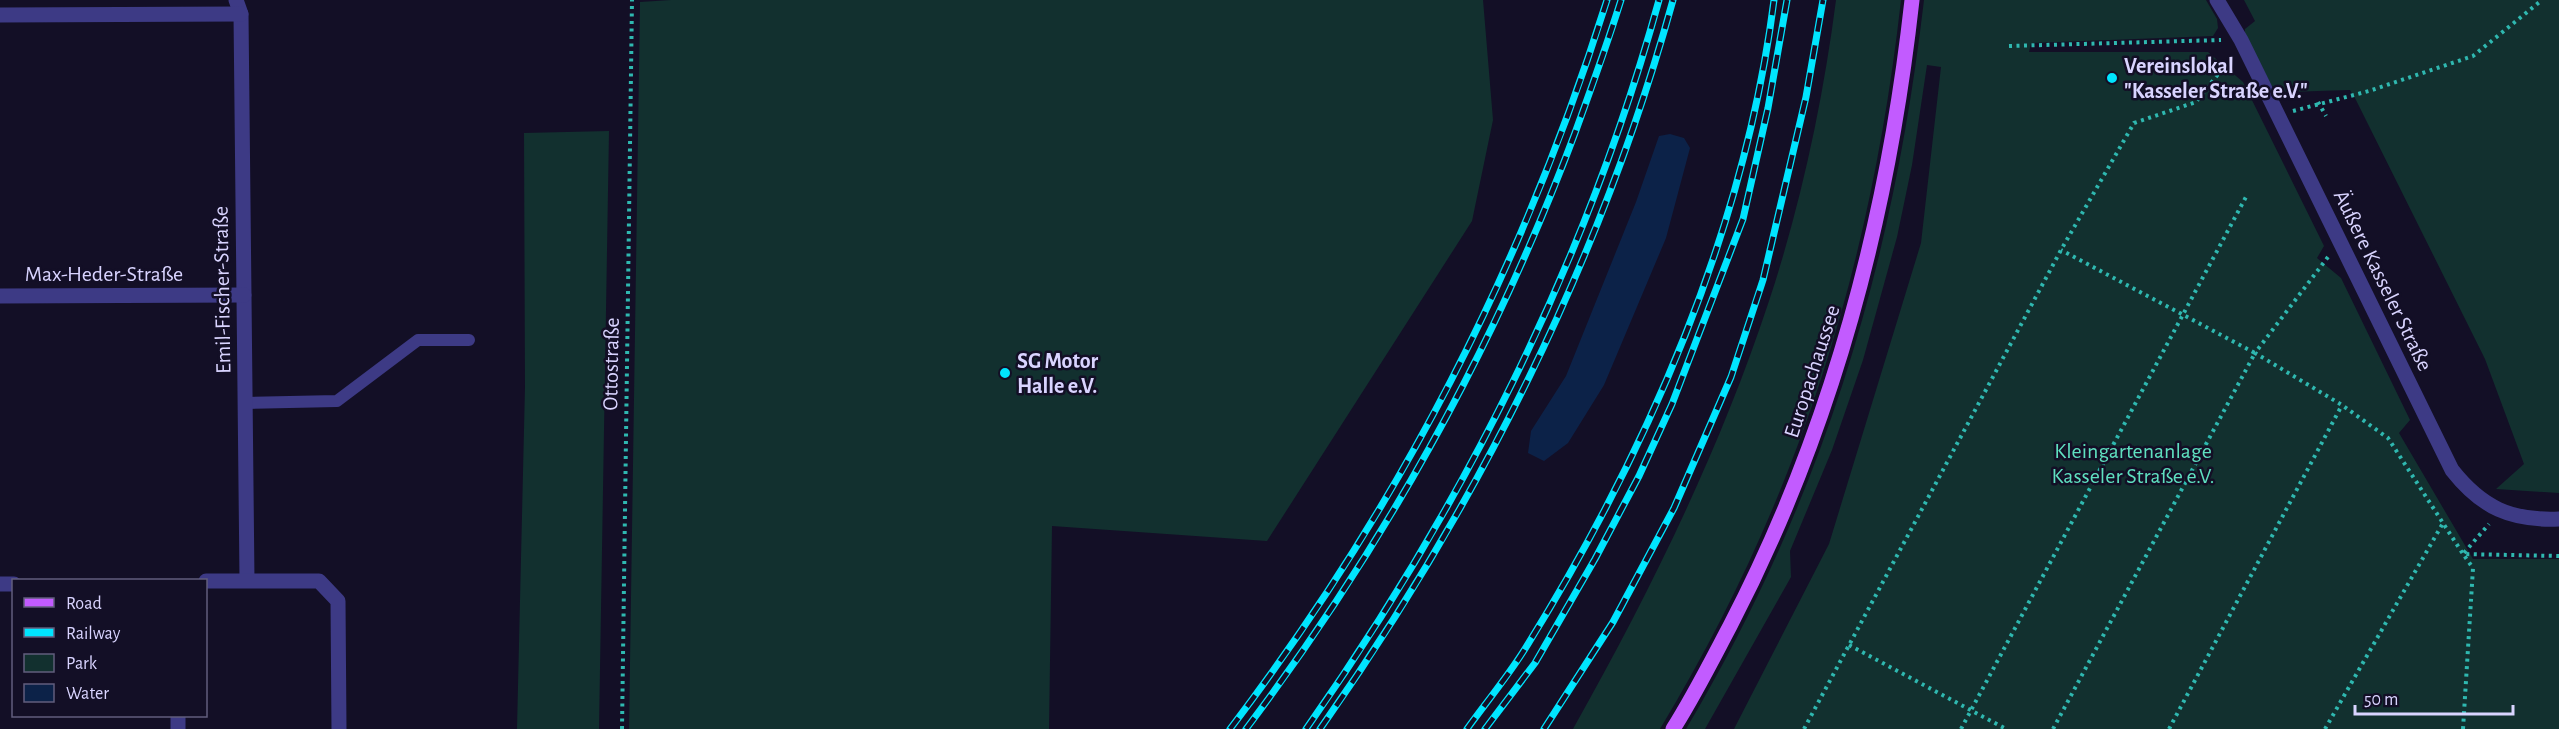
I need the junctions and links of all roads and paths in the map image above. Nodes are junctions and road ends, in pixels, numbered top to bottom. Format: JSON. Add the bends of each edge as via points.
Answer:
{"nodes":[{"id":1,"x":632,"y":0,"type":"edge"},
{"id":2,"x":1912,"y":0,"type":"edge"},
{"id":3,"x":2217,"y":0,"type":"edge"},
{"id":4,"x":2542,"y":0,"type":"edge"},
{"id":5,"x":238,"y":7,"type":"edge"},
{"id":6,"x":0,"y":15,"type":"edge"},
{"id":7,"x":2241,"y":39,"type":"junction"},
{"id":8,"x":2009,"y":46,"type":"dead end"},
{"id":9,"x":2318,"y":102,"type":"junction"},
{"id":10,"x":2278,"y":115,"type":"junction"},
{"id":11,"x":2326,"y":116,"type":"dead end"},
{"id":12,"x":2247,"y":195,"type":"dead end"},
{"id":13,"x":2340,"y":242,"type":"junction"},
{"id":14,"x":2061,"y":250,"type":"junction"},
{"id":15,"x":244,"y":295,"type":"junction"},
{"id":16,"x":0,"y":296,"type":"edge"},
{"id":17,"x":2182,"y":315,"type":"junction"},
{"id":18,"x":469,"y":340,"type":"dead end"},
{"id":19,"x":2255,"y":353,"type":"junction"},
{"id":20,"x":245,"y":403,"type":"junction"},
{"id":21,"x":2343,"y":405,"type":"junction"},
{"id":22,"x":2499,"y":511,"type":"junction"},
{"id":23,"x":2559,"y":519,"type":"edge"},
{"id":24,"x":2443,"y":524,"type":"junction"},
{"id":25,"x":2463,"y":554,"type":"junction"},
{"id":26,"x":2559,"y":556,"type":"edge"},
{"id":27,"x":247,"y":580,"type":"junction"},
{"id":28,"x":207,"y":581,"type":"edge"},
{"id":29,"x":1849,"y":645,"type":"junction"},
{"id":30,"x":1970,"y":711,"type":"junction"},
{"id":31,"x":339,"y":729,"type":"edge"},
{"id":32,"x":622,"y":729,"type":"edge"},
{"id":33,"x":1673,"y":729,"type":"edge"},
{"id":34,"x":1804,"y":729,"type":"edge"},
{"id":35,"x":1961,"y":729,"type":"edge"},
{"id":36,"x":2006,"y":729,"type":"edge"},
{"id":37,"x":2053,"y":729,"type":"edge"},
{"id":38,"x":2169,"y":729,"type":"edge"},
{"id":39,"x":2325,"y":729,"type":"edge"},
{"id":40,"x":2463,"y":729,"type":"edge"}],
"edges":[{"from":1,"to":32,"type":"path","name":"Ottostraße"},
{"from":2,"to":33,"type":"main road","name":"Europachaussee","via":[[1882,201],[1833,383],[1762,562]]},
{"from":3,"to":7,"type":"street","name":"Äußere Kasseler Straße"},
{"from":4,"to":9,"type":"path","via":[[2473,56],[2369,91]]},
{"from":5,"to":6,"type":"street"},
{"from":5,"to":15,"type":"street","name":"Emil-Fischer-Straße"},
{"from":7,"to":8,"type":"path"},
{"from":7,"to":10,"type":"street","name":"Äußere Kasseler Straße"},
{"from":7,"to":14,"type":"path","via":[[2225,68],[2196,102],[2134,123]]},
{"from":9,"to":10,"type":"path"},
{"from":9,"to":11,"type":"path"},
{"from":10,"to":13,"type":"street","name":"Äußere Kasseler Straße"},
{"from":12,"to":17,"type":"path"},
{"from":13,"to":19,"type":"path"},
{"from":13,"to":22,"type":"street","name":"Äußere Kasseler Straße","via":[[2452,470],[2463,484]]},
{"from":14,"to":17,"type":"path"},
{"from":14,"to":29,"type":"path"},
{"from":15,"to":16,"type":"street","name":"Max-Heder-Straße"},
{"from":15,"to":20,"type":"street","name":"Emil-Fischer-Straße"},
{"from":17,"to":19,"type":"path"},
{"from":17,"to":30,"type":"path"},
{"from":18,"to":20,"type":"lane","via":[[418,340],[337,401]]},
{"from":19,"to":21,"type":"path"},
{"from":19,"to":37,"type":"path"},
{"from":20,"to":27,"type":"street","name":"Emil-Fischer-Straße"},
{"from":21,"to":24,"type":"path","via":[[2388,438]]},
{"from":21,"to":38,"type":"path"},
{"from":22,"to":23,"type":"street","name":"Äußere Kasseler Straße","via":[[2534,520]]},
{"from":22,"to":25,"type":"path"},
{"from":24,"to":25,"type":"path"},
{"from":24,"to":39,"type":"path"},
{"from":25,"to":26,"type":"path"},
{"from":25,"to":40,"type":"path","via":[[2473,568]]},
{"from":27,"to":28,"type":"street"},
{"from":27,"to":31,"type":"street","via":[[319,582],[338,601]]},
{"from":29,"to":30,"type":"path"},
{"from":29,"to":34,"type":"path"},
{"from":30,"to":35,"type":"path"},
{"from":30,"to":36,"type":"path"}]}
